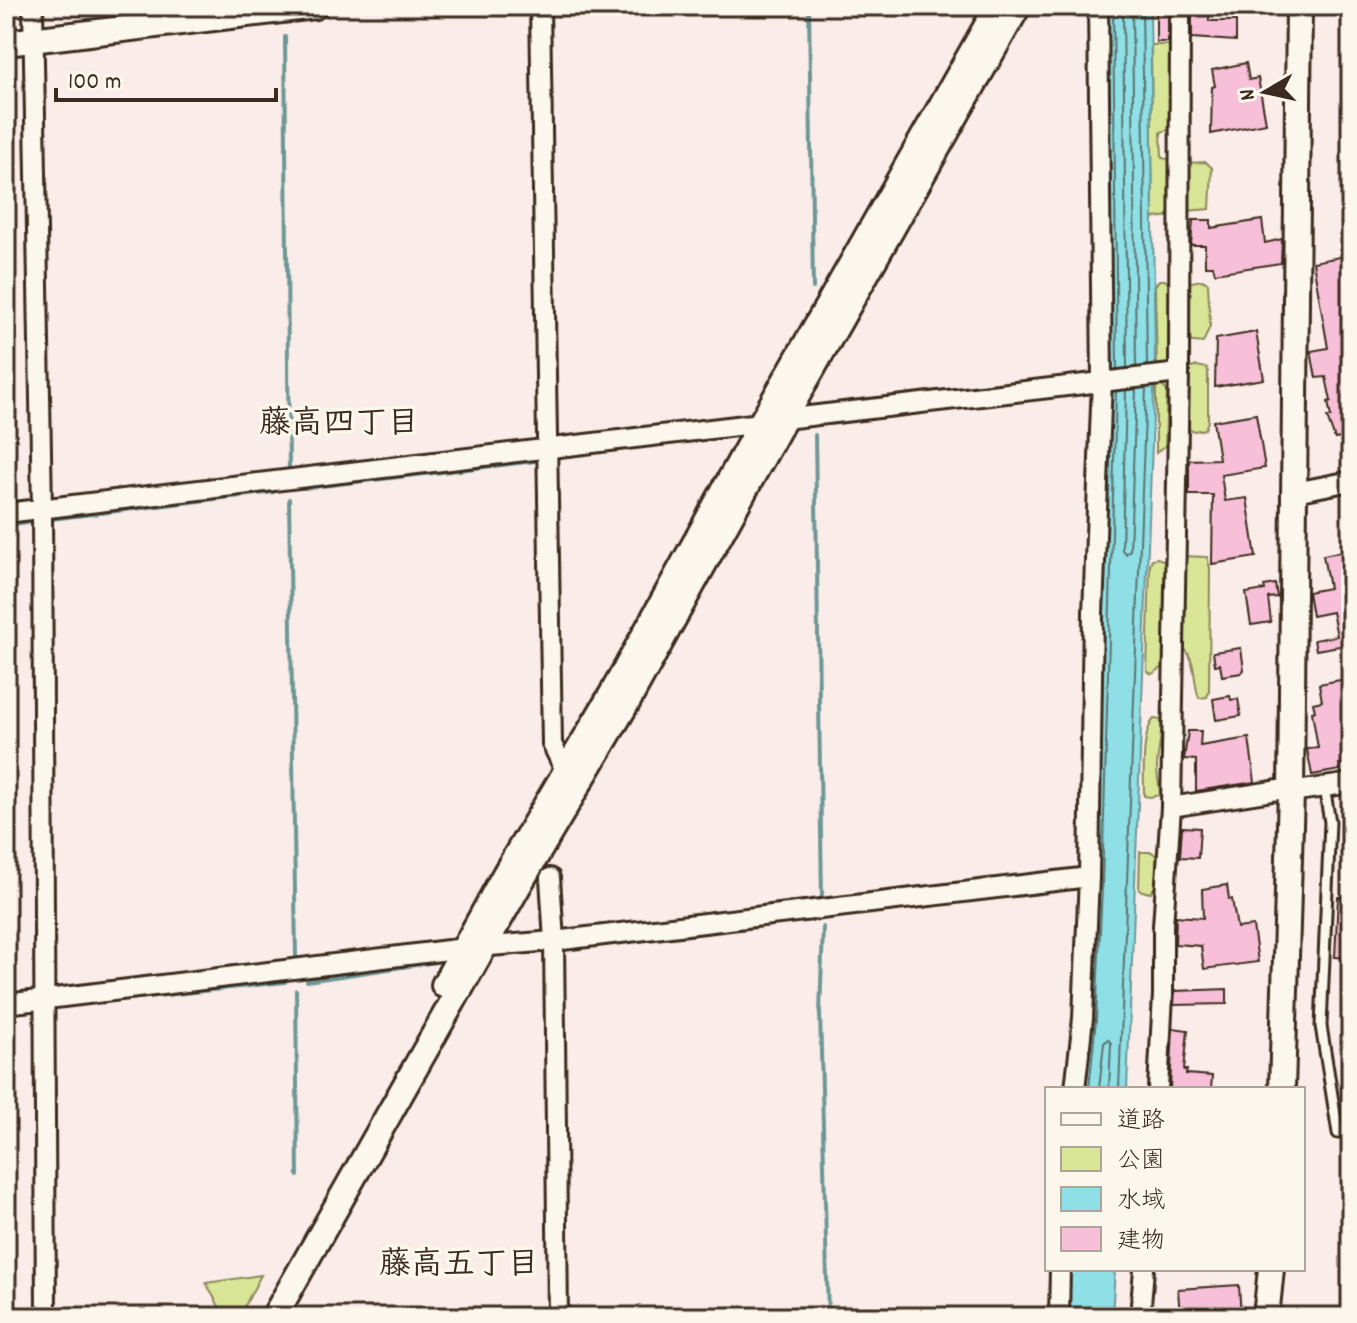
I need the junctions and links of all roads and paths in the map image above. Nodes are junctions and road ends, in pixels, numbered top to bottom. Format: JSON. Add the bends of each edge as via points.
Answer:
{"nodes":[{"id":1,"x":33,"y":6,"type":"edge"},
{"id":2,"x":315,"y":6,"type":"edge"},
{"id":3,"x":540,"y":6,"type":"edge"},
{"id":4,"x":998,"y":6,"type":"edge"},
{"id":5,"x":1018,"y":6,"type":"edge"},
{"id":6,"x":1098,"y":6,"type":"edge"},
{"id":7,"x":1180,"y":6,"type":"edge"},
{"id":8,"x":1299,"y":6,"type":"edge"},
{"id":9,"x":35,"y":40,"type":"junction"},
{"id":10,"x":6,"y":43,"type":"edge"},
{"id":11,"x":1179,"y":373,"type":"junction"},
{"id":12,"x":1102,"y":380,"type":"junction"},
{"id":13,"x":772,"y":421,"type":"junction"},
{"id":14,"x":546,"y":447,"type":"junction"},
{"id":15,"x":1351,"y":481,"type":"edge"},
{"id":16,"x":1295,"y":492,"type":"junction"},
{"id":17,"x":42,"y":509,"type":"junction"},
{"id":18,"x":6,"y":513,"type":"edge"},
{"id":19,"x":566,"y":772,"type":"junction"},
{"id":20,"x":1351,"y":783,"type":"edge"},
{"id":21,"x":1324,"y":787,"type":"junction"},
{"id":22,"x":1291,"y":790,"type":"junction"},
{"id":23,"x":1171,"y":807,"type":"junction"},
{"id":24,"x":1089,"y":877,"type":"junction"},
{"id":25,"x":550,"y":878,"type":"dead end"},
{"id":26,"x":554,"y":941,"type":"junction"},
{"id":27,"x":475,"y":948,"type":"junction"},
{"id":28,"x":45,"y":999,"type":"junction"},
{"id":29,"x":6,"y":1004,"type":"edge"},
{"id":30,"x":1075,"y":1087,"type":"edge"},
{"id":31,"x":1158,"y":1087,"type":"edge"},
{"id":32,"x":1282,"y":1087,"type":"edge"},
{"id":33,"x":1338,"y":1133,"type":"dead end"},
{"id":34,"x":1060,"y":1271,"type":"edge"},
{"id":35,"x":1144,"y":1271,"type":"edge"},
{"id":36,"x":1271,"y":1271,"type":"edge"},
{"id":37,"x":46,"y":1317,"type":"edge"},
{"id":38,"x":254,"y":1317,"type":"edge"},
{"id":39,"x":274,"y":1317,"type":"edge"},
{"id":40,"x":558,"y":1317,"type":"edge"},
{"id":41,"x":1059,"y":1317,"type":"edge"},
{"id":42,"x":1140,"y":1317,"type":"edge"},
{"id":43,"x":1266,"y":1317,"type":"edge"}],
"edges":[{"from":1,"to":9,"type":"street"},
{"from":2,"to":9,"type":"street"},
{"from":3,"to":14,"type":"street"},
{"from":4,"to":13,"type":"street"},
{"from":5,"to":13,"type":"street"},
{"from":6,"to":12,"type":"street"},
{"from":7,"to":11,"type":"street"},
{"from":8,"to":16,"type":"street"},
{"from":9,"to":10,"type":"street"},
{"from":9,"to":17,"type":"street"},
{"from":11,"to":12,"type":"street"},
{"from":11,"to":23,"type":"street"},
{"from":12,"to":13,"type":"street"},
{"from":12,"to":24,"type":"street"},
{"from":13,"to":14,"type":"street"},
{"from":13,"to":19,"type":"street"},
{"from":13,"to":27,"type":"street","via":[[628,701],[520,883]]},
{"from":14,"to":17,"type":"street"},
{"from":14,"to":19,"type":"street","via":[[552,744]]},
{"from":15,"to":16,"type":"street"},
{"from":16,"to":22,"type":"street"},
{"from":17,"to":18,"type":"street"},
{"from":17,"to":28,"type":"street"},
{"from":19,"to":27,"type":"street","via":[[505,874]]},
{"from":20,"to":21,"type":"street"},
{"from":21,"to":22,"type":"street"},
{"from":21,"to":33,"type":"lane","via":[[1330,822],[1321,1026]]},
{"from":22,"to":23,"type":"street"},
{"from":22,"to":32,"type":"street"},
{"from":23,"to":31,"type":"street"},
{"from":24,"to":26,"type":"street"},
{"from":24,"to":30,"type":"street"},
{"from":25,"to":26,"type":"street"},
{"from":26,"to":27,"type":"street"},
{"from":26,"to":40,"type":"street"},
{"from":27,"to":28,"type":"street"},
{"from":27,"to":38,"type":"street"},
{"from":27,"to":39,"type":"street"},
{"from":28,"to":29,"type":"street"},
{"from":28,"to":37,"type":"street"},
{"from":34,"to":41,"type":"street"},
{"from":35,"to":42,"type":"street"},
{"from":36,"to":43,"type":"street"}]}
